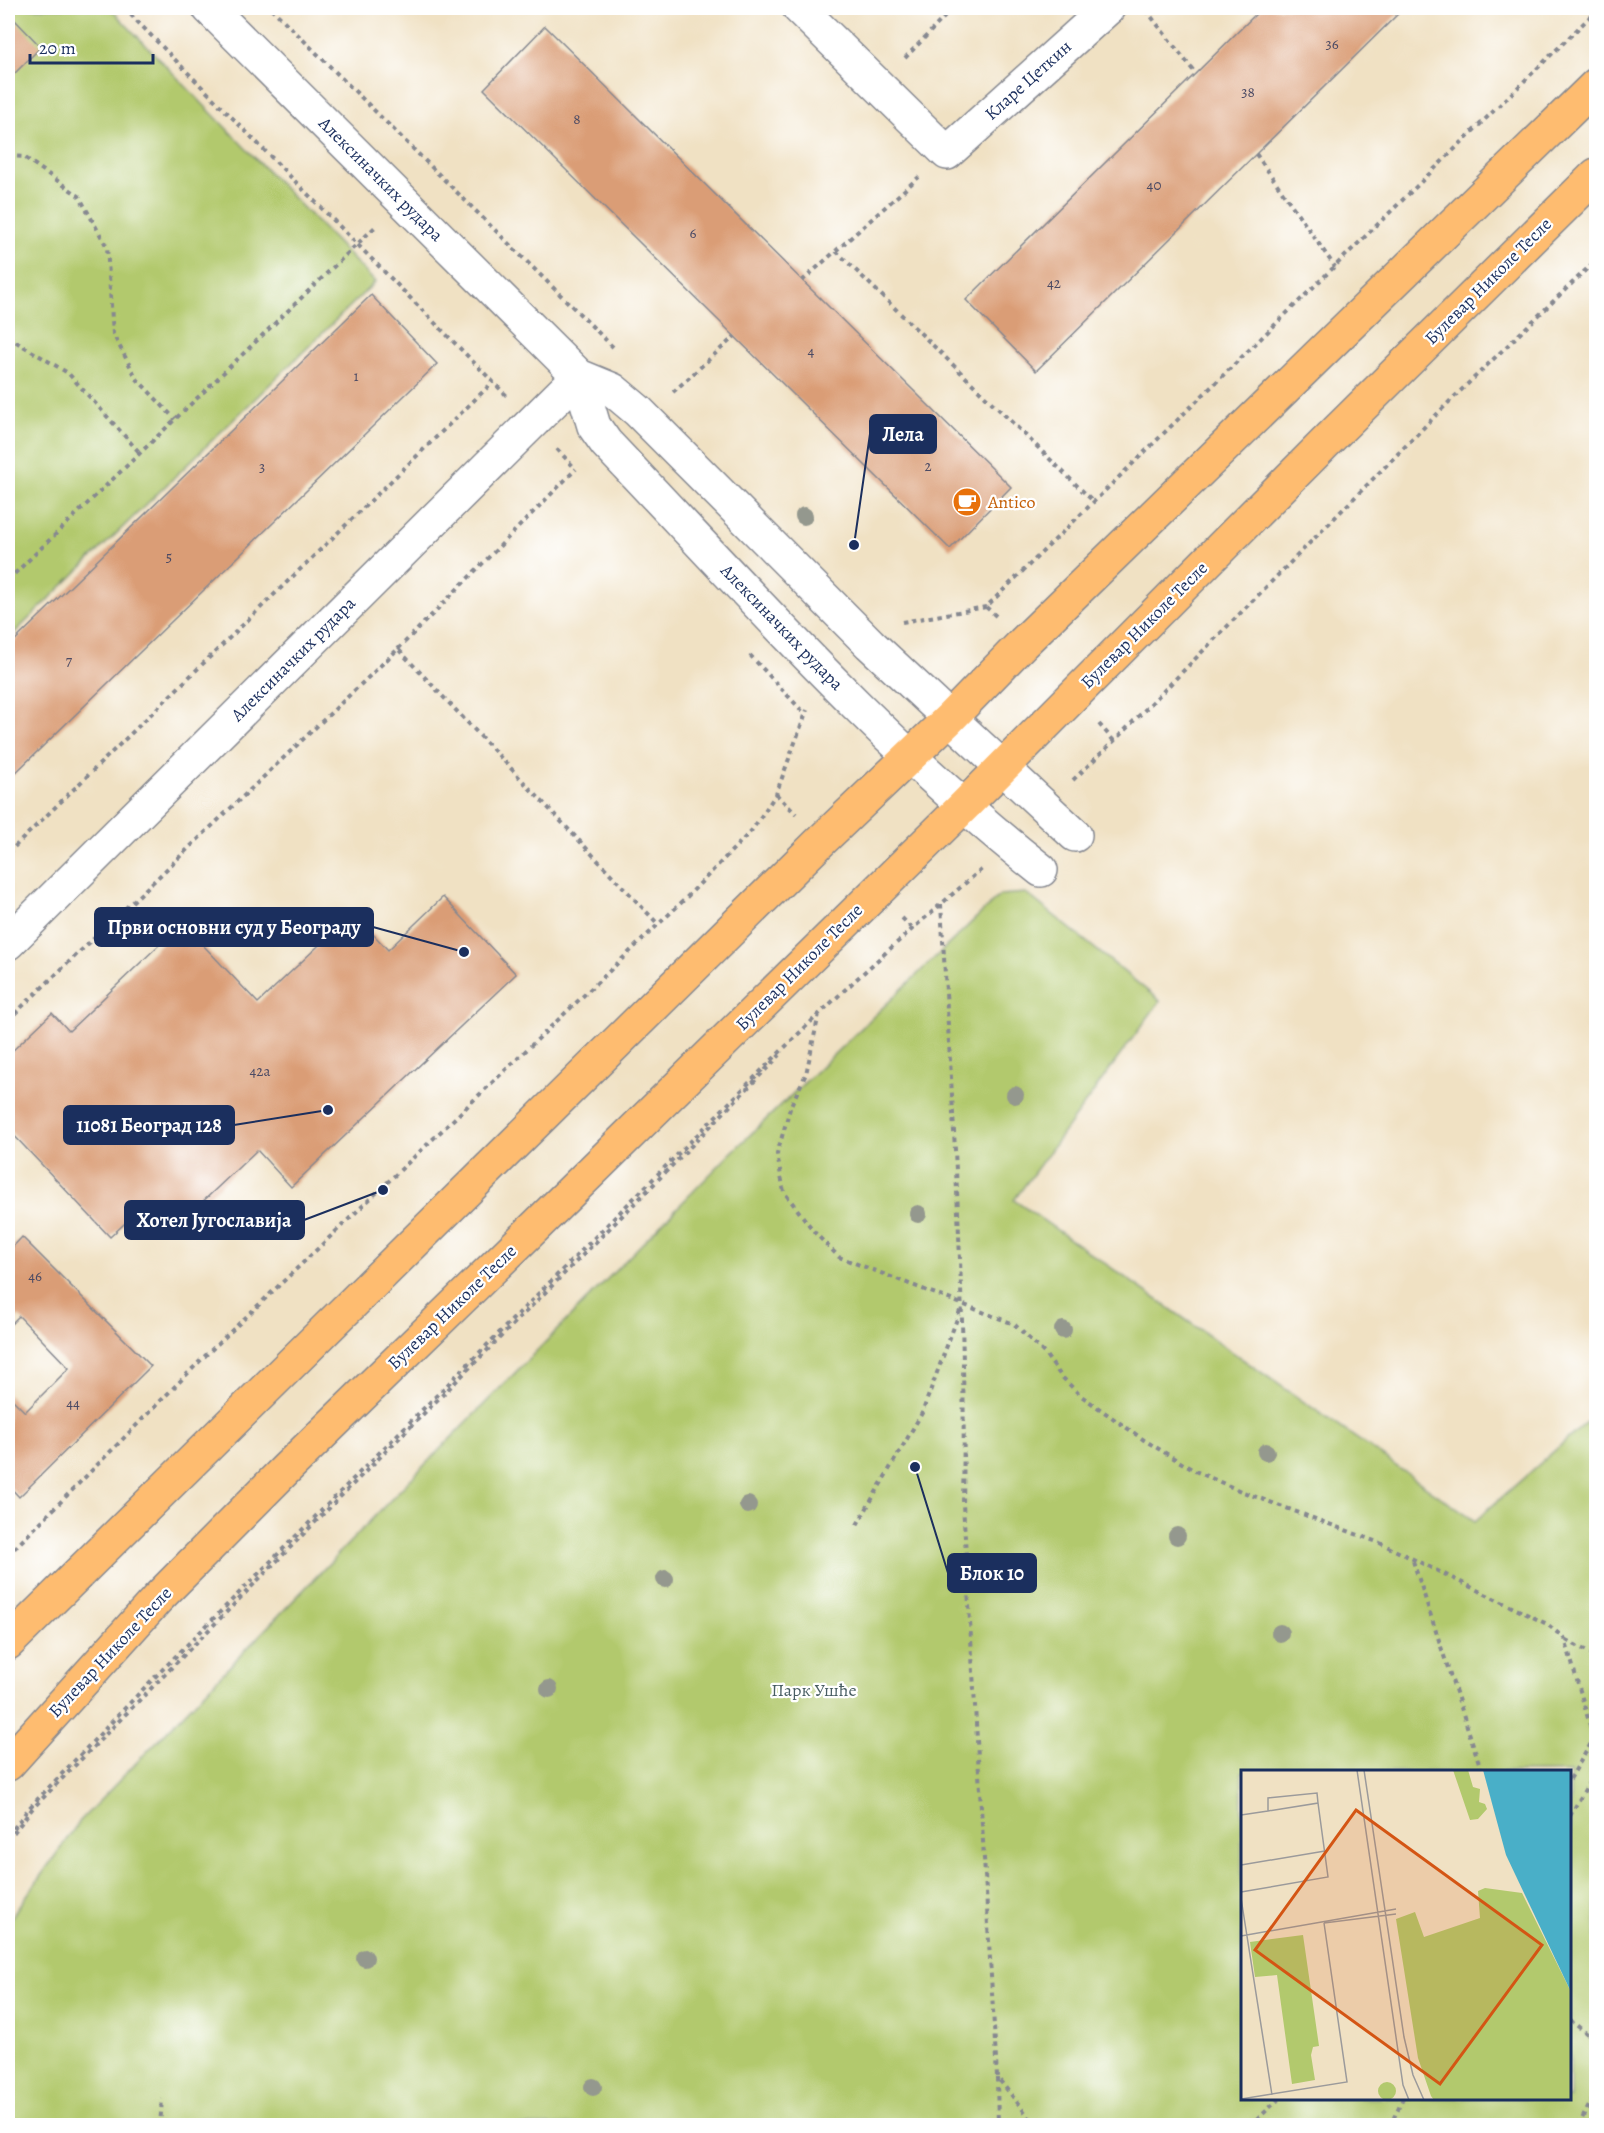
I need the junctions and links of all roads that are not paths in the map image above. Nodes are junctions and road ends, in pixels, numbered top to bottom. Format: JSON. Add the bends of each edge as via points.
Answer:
{"nodes":[{"id":1,"x":209,"y":8,"type":"edge"},
{"id":2,"x":799,"y":8,"type":"edge"},
{"id":3,"x":1108,"y":8,"type":"edge"},
{"id":4,"x":1596,"y":85,"type":"edge"},
{"id":5,"x":1596,"y":175,"type":"edge"},
{"id":6,"x":579,"y":376,"type":"junction"},
{"id":7,"x":949,"y":719,"type":"junction"},
{"id":8,"x":910,"y":756,"type":"junction"},
{"id":9,"x":1001,"y":768,"type":"junction"},
{"id":10,"x":964,"y":806,"type":"junction"},
{"id":11,"x":1075,"y":835,"type":"dead end"},
{"id":12,"x":1041,"y":870,"type":"dead end"},
{"id":13,"x":8,"y":943,"type":"edge"},
{"id":14,"x":8,"y":1643,"type":"edge"},
{"id":15,"x":8,"y":1764,"type":"edge"}],
"edges":[{"from":1,"to":6,"type":"street","name":"Алексиначких рудара"},
{"from":2,"to":3,"type":"street","name":"Кларе Цеткин","via":[[947,153]]},
{"from":4,"to":7,"type":"main road"},
{"from":5,"to":9,"type":"main road","name":"Булевар Николе Тесле"},
{"from":6,"to":7,"type":"street","name":"Алексиначких рудара","via":[[613,390],[638,411]]},
{"from":6,"to":8,"type":"street","name":"Алексиначких рудара","via":[[594,426],[606,443]]},
{"from":6,"to":13,"type":"street","name":"Алексиначких рудара"},
{"from":7,"to":8,"type":"main road"},
{"from":7,"to":9,"type":"street","name":"Алексиначких рудара"},
{"from":8,"to":10,"type":"street","name":"Алексиначких рудара"},
{"from":8,"to":14,"type":"main road"},
{"from":9,"to":10,"type":"main road","name":"Булевар Николе Тесле"},
{"from":9,"to":11,"type":"street","name":"Алексиначких рудара"},
{"from":10,"to":12,"type":"street","name":"Алексиначких рудара"},
{"from":10,"to":15,"type":"main road","name":"Булевар Николе Тесле","via":[[285,1470],[158,1598]]}]}
